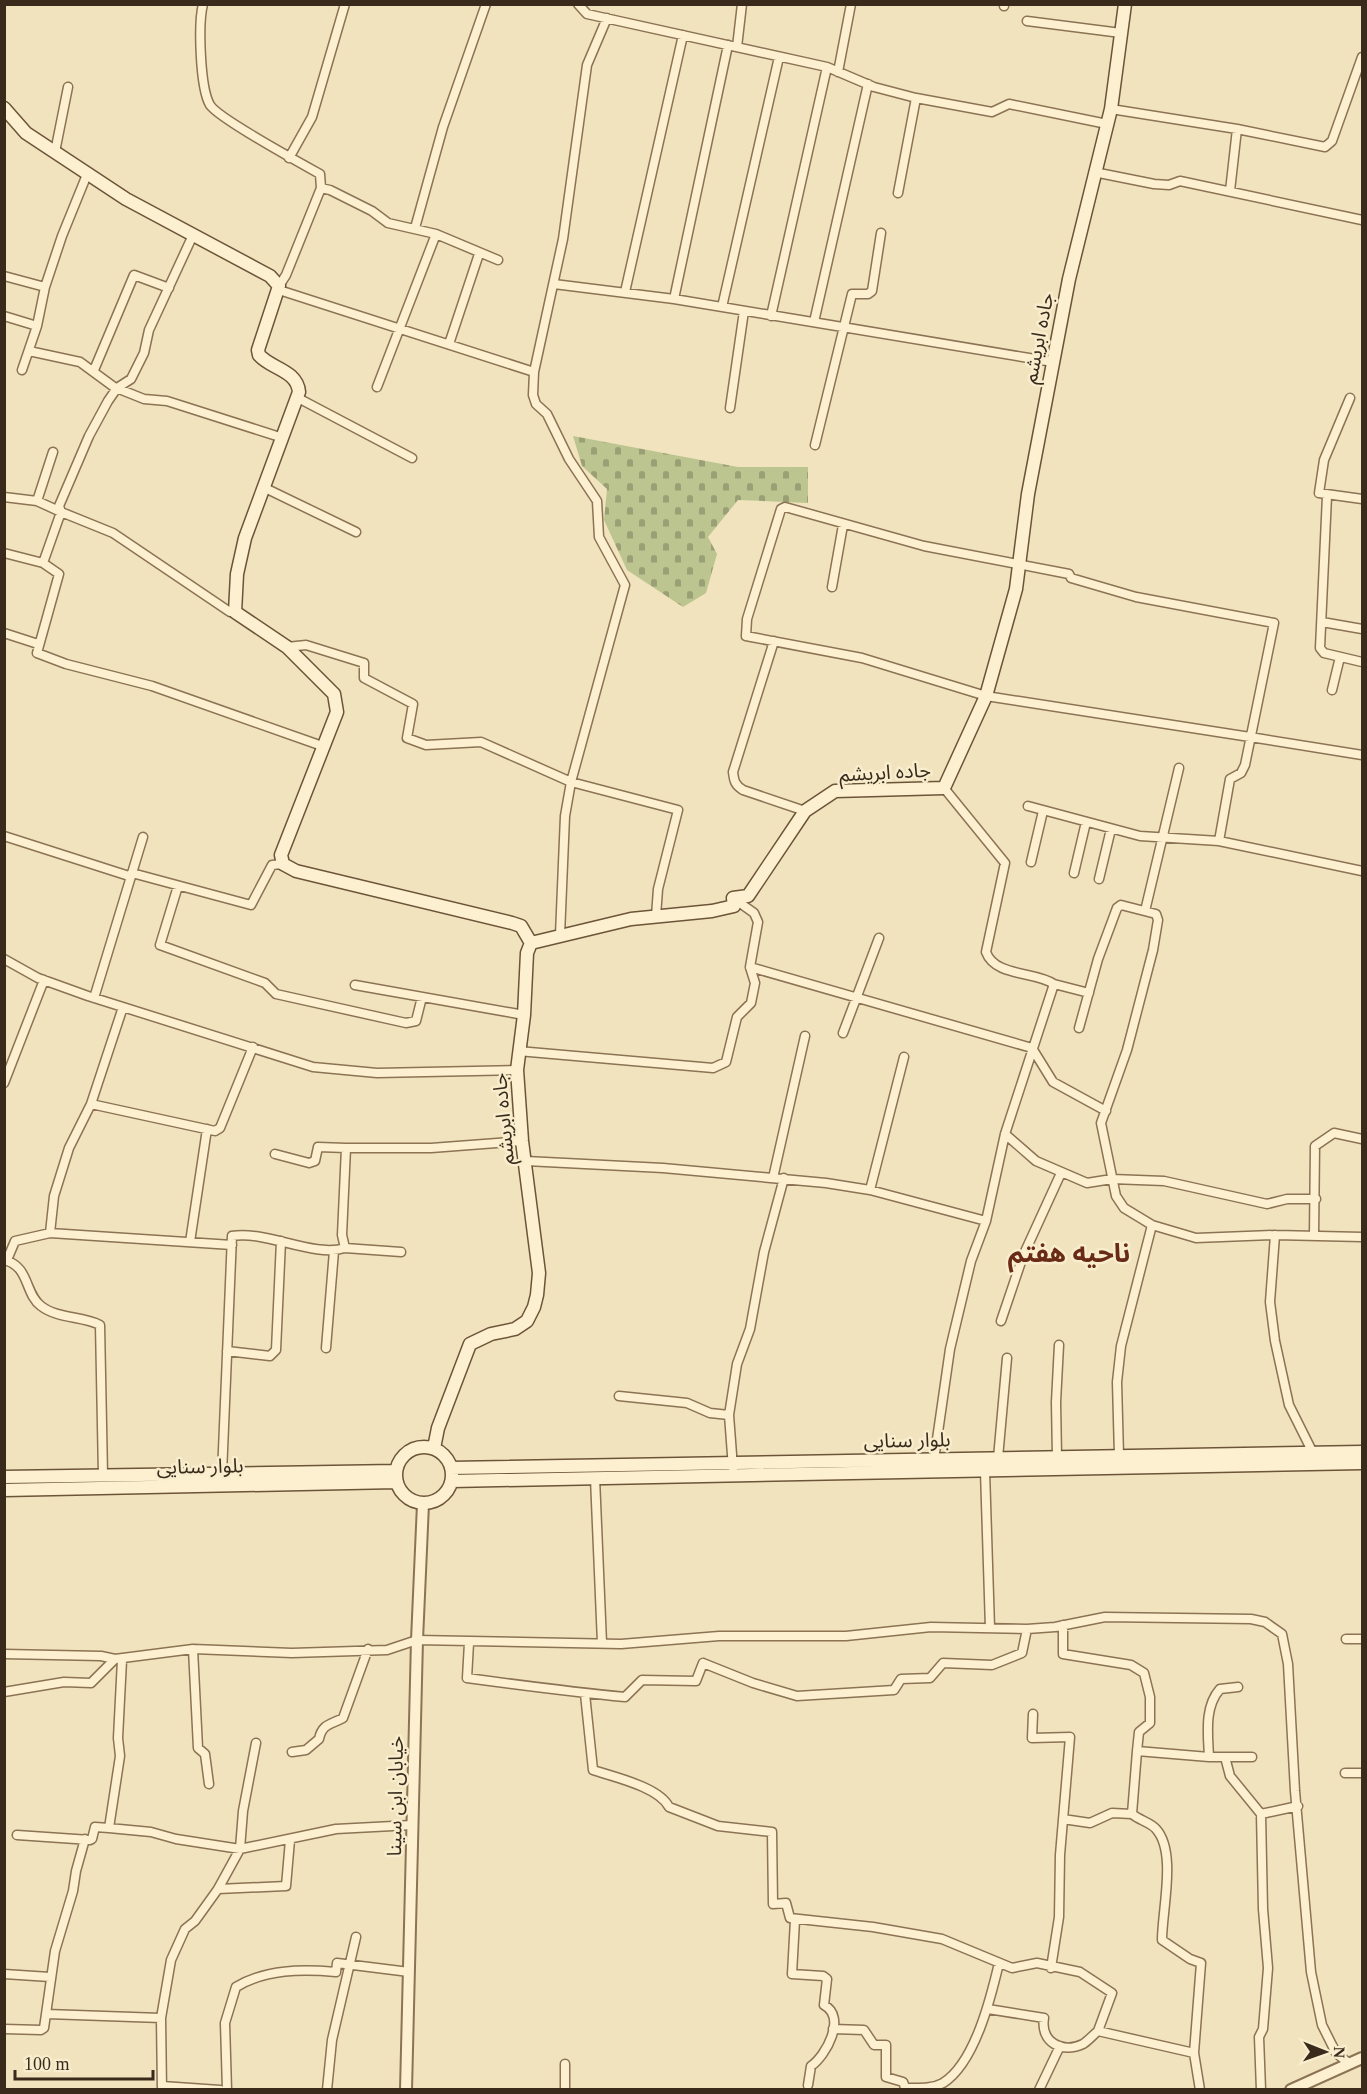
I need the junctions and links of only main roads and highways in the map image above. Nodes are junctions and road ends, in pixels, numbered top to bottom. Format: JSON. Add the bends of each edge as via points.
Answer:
{"nodes":[{"id":1,"x":1125,"y":4,"type":"edge"},
{"id":2,"x":4,"y":108,"type":"edge"},
{"id":3,"x":531,"y":943,"type":"junction"},
{"id":4,"x":434,"y":1448,"type":"junction"},
{"id":5,"x":1362,"y":1452,"type":"edge"},
{"id":6,"x":1362,"y":1463,"type":"edge"},
{"id":7,"x":451,"y":1468,"type":"junction"},
{"id":8,"x":4,"y":1477,"type":"edge"},
{"id":9,"x":396,"y":1477,"type":"junction"},
{"id":10,"x":452,"y":1482,"type":"junction"},
{"id":11,"x":4,"y":1490,"type":"edge"}],
"edges":[{"from":1,"to":3,"type":"main road","name":"جاده ابریشم","via":[[1112,109],[1053,362],[1005,634],[986,696],[944,788],[836,791],[805,811],[748,896],[734,898],[734,906],[656,916]]},
{"from":2,"to":3,"type":"main road","via":[[26,133],[126,200],[270,276],[279,288],[258,350],[262,359],[298,384],[298,398],[244,538],[235,612],[287,647],[334,694],[337,712],[281,855],[284,864],[296,871],[512,923],[521,926]]},
{"from":3,"to":4,"type":"main road","name":"جاده ابریشم","via":[[517,1070],[539,1274],[534,1307],[527,1321],[515,1329],[470,1344]]},
{"from":4,"to":7,"type":"main road","via":[[445,1456]]},
{"from":4,"to":9,"type":"main road","via":[[412,1449],[401,1458]]},
{"from":5,"to":7,"type":"main road","name":"بلوار سنایی"},
{"from":6,"to":10,"type":"main road","name":"بلوار سنایی"},
{"from":7,"to":10,"type":"main road"},
{"from":8,"to":9,"type":"main road","name":"بلوار سنایی"},
{"from":9,"to":10,"type":"main road","via":[[409,1500],[423,1504],[444,1495]]},
{"from":9,"to":11,"type":"main road","name":"بلوار سنایی"}]}
